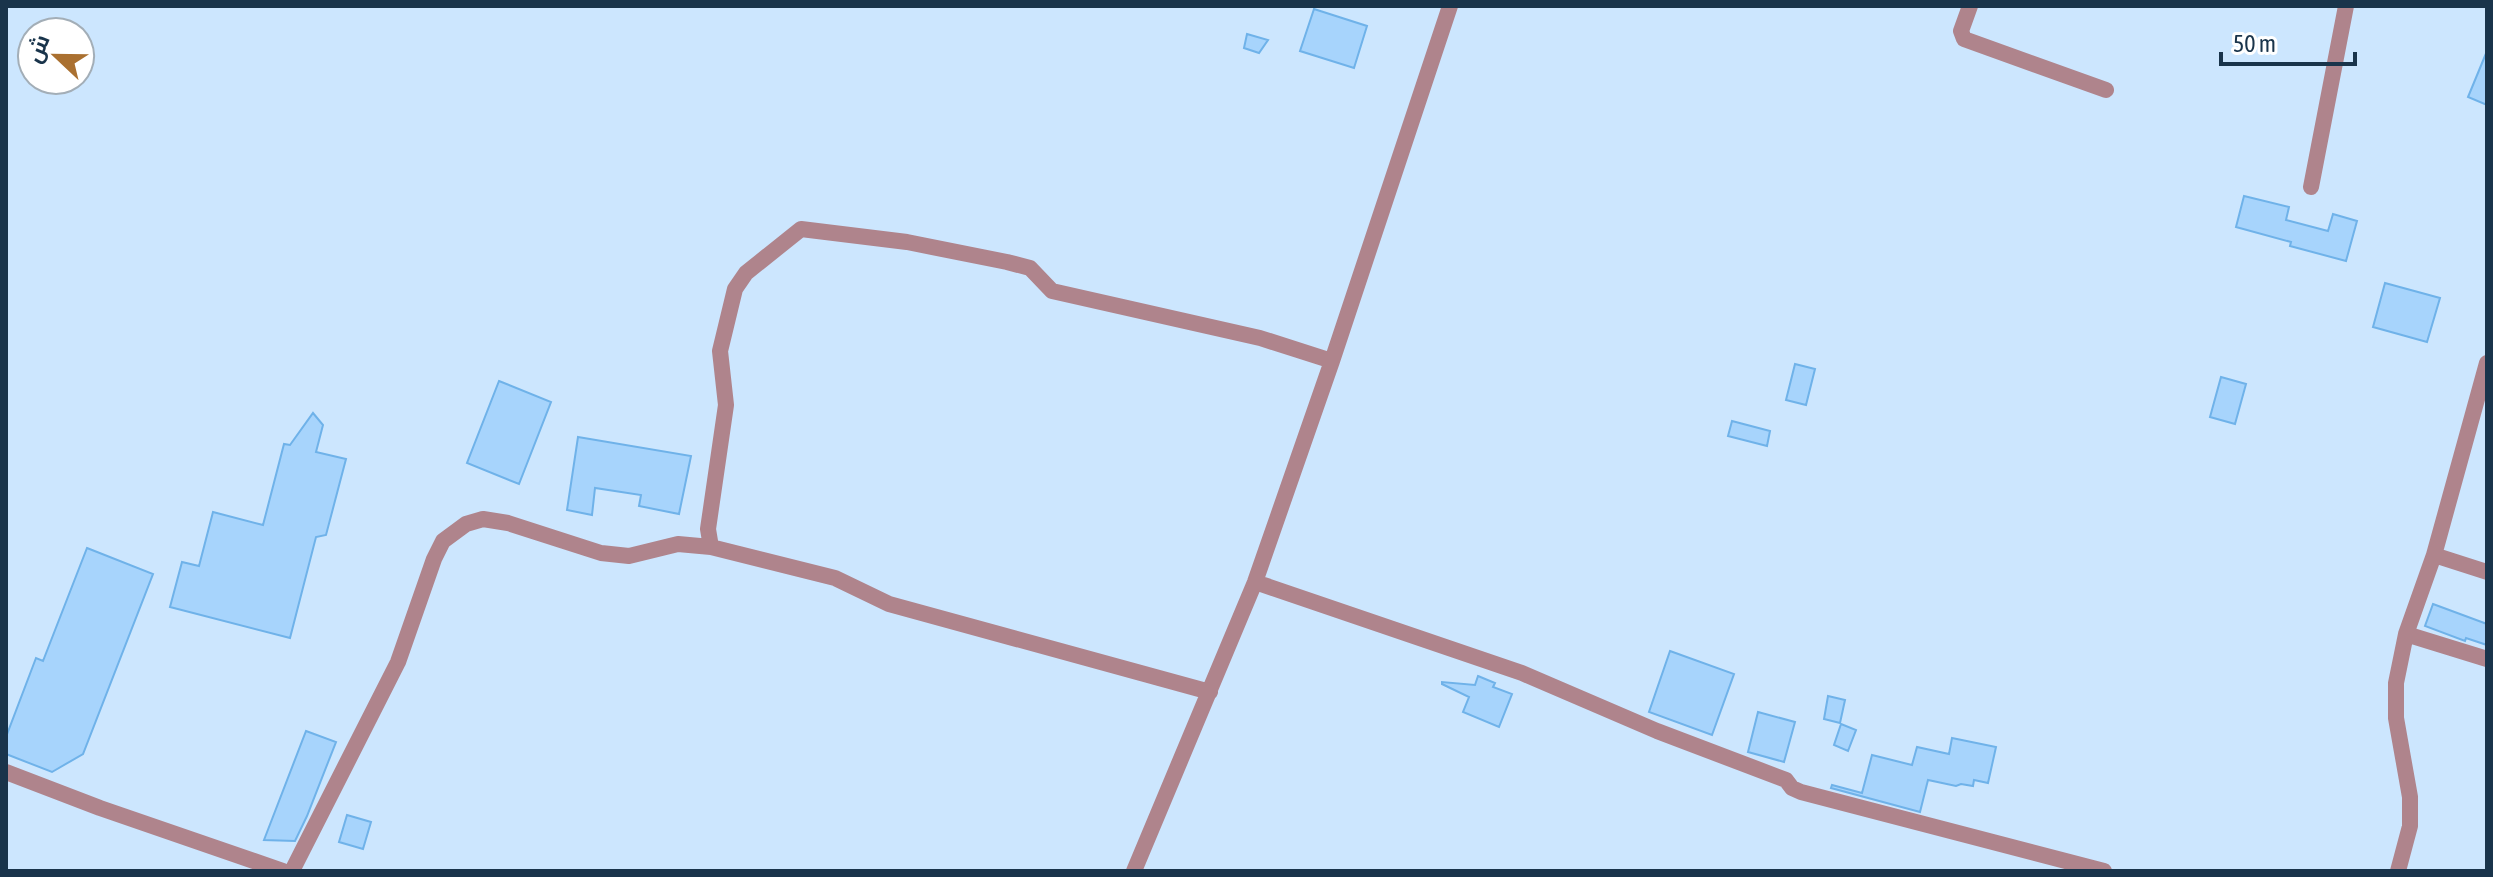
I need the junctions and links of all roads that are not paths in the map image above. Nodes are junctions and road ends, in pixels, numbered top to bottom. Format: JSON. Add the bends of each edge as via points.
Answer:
{"nodes":[{"id":1,"x":1450,"y":6,"type":"edge"},
{"id":2,"x":1970,"y":6,"type":"edge"},
{"id":3,"x":2346,"y":6,"type":"edge"},
{"id":4,"x":2106,"y":90,"type":"dead end"},
{"id":5,"x":2311,"y":187,"type":"dead end"},
{"id":6,"x":1332,"y":361,"type":"junction"},
{"id":7,"x":2487,"y":363,"type":"edge"},
{"id":8,"x":711,"y":547,"type":"junction"},
{"id":9,"x":2434,"y":555,"type":"junction"},
{"id":10,"x":2487,"y":572,"type":"edge"},
{"id":11,"x":1255,"y":582,"type":"junction"},
{"id":12,"x":2406,"y":634,"type":"junction"},
{"id":13,"x":2487,"y":659,"type":"edge"},
{"id":14,"x":1210,"y":692,"type":"junction"},
{"id":15,"x":6,"y":772,"type":"edge"},
{"id":16,"x":250,"y":866,"type":"edge"},
{"id":17,"x":283,"y":871,"type":"edge"},
{"id":18,"x":292,"y":871,"type":"edge"},
{"id":19,"x":1134,"y":871,"type":"edge"},
{"id":20,"x":2104,"y":871,"type":"edge"},
{"id":21,"x":2398,"y":871,"type":"edge"}],
"edges":[{"from":1,"to":6,"type":"street"},
{"from":2,"to":4,"type":"street","via":[[1961,31],[1964,39]]},
{"from":3,"to":5,"type":"street"},
{"from":6,"to":8,"type":"street","via":[[1260,338],[1052,291],[1030,268],[1007,262],[801,229],[746,273],[735,289],[720,351],[726,405],[708,529]]},
{"from":6,"to":11,"type":"street"},
{"from":7,"to":9,"type":"street"},
{"from":8,"to":14,"type":"street","via":[[835,578],[889,604]]},
{"from":8,"to":18,"type":"street","via":[[678,544],[629,556],[601,553],[483,519],[443,541],[398,662]]},
{"from":9,"to":10,"type":"street"},
{"from":9,"to":12,"type":"street"},
{"from":11,"to":14,"type":"street"},
{"from":11,"to":20,"type":"street","via":[[1522,673],[1786,780],[1801,792]]},
{"from":12,"to":13,"type":"street"},
{"from":12,"to":21,"type":"street","via":[[2396,683],[2396,718],[2410,826]]},
{"from":14,"to":19,"type":"street"},
{"from":15,"to":16,"type":"street"},
{"from":16,"to":17,"type":"street"}]}
